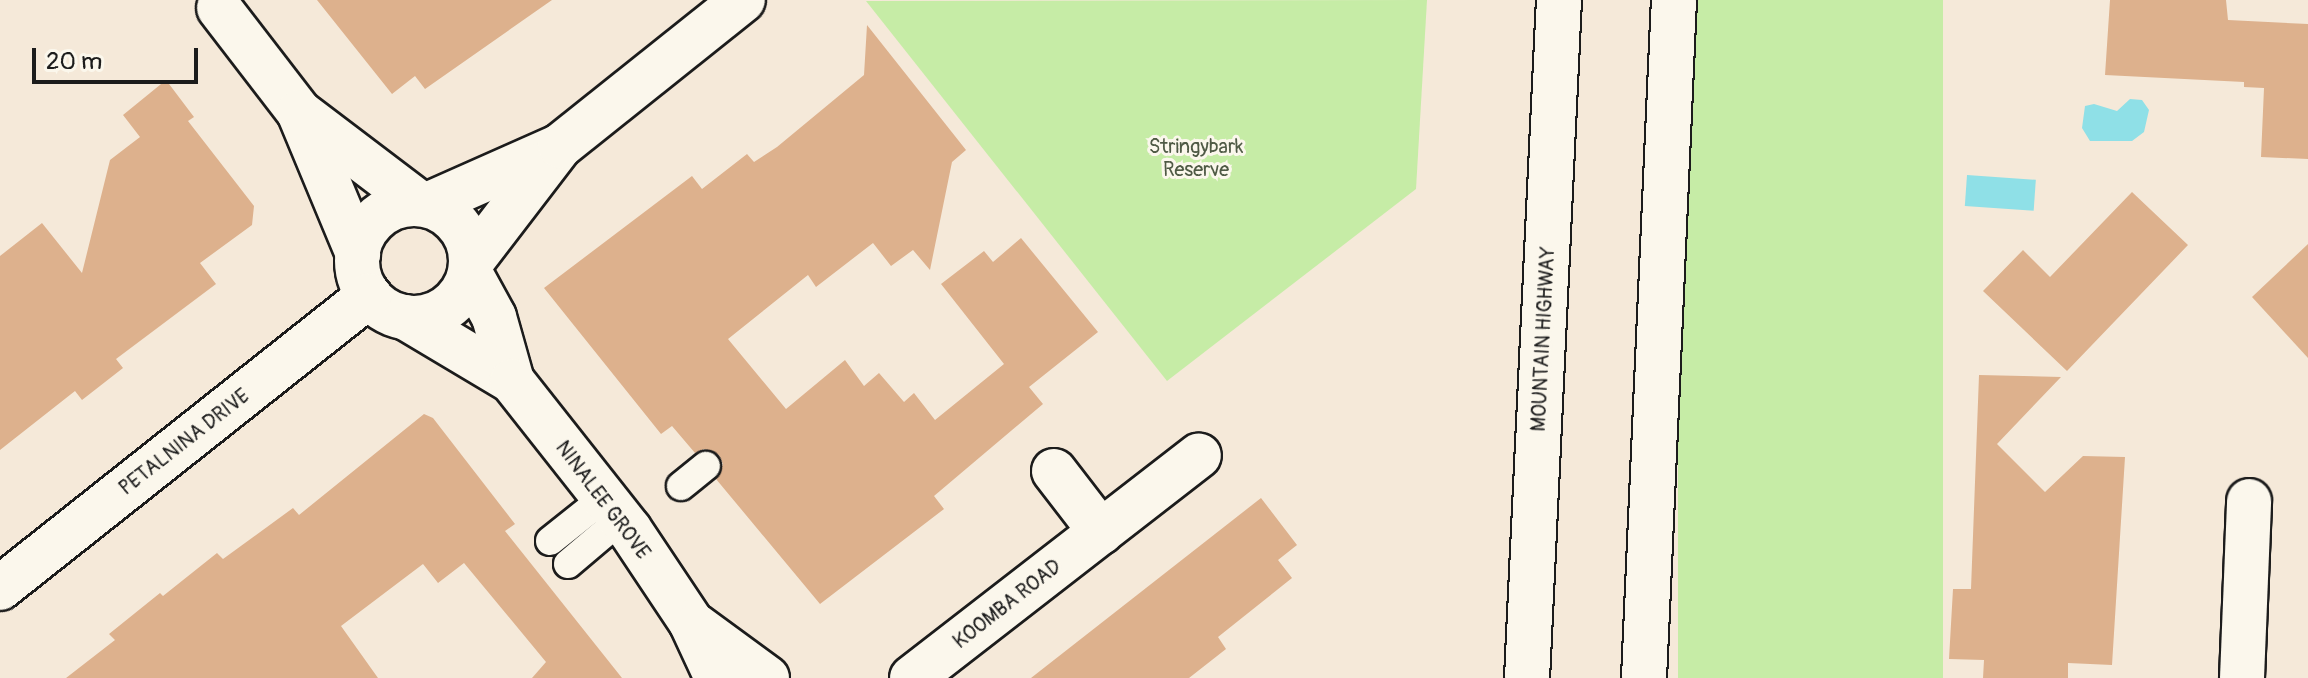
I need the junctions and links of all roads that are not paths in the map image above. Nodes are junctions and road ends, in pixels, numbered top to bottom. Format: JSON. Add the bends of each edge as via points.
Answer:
{"nodes":[{"id":1,"x":743,"y":0,"type":"edge"},
{"id":2,"x":1559,"y":0,"type":"edge"},
{"id":3,"x":1674,"y":0,"type":"edge"},
{"id":4,"x":219,"y":8,"type":"dead end"},
{"id":5,"x":299,"y":112,"type":"junction"},
{"id":6,"x":560,"y":146,"type":"junction"},
{"id":7,"x":423,"y":204,"type":"junction"},
{"id":8,"x":358,"y":254,"type":"junction"},
{"id":9,"x":470,"y":268,"type":"junction"},
{"id":10,"x":387,"y":306,"type":"junction"},
{"id":11,"x":512,"y":381,"type":"junction"},
{"id":12,"x":1199,"y":455,"type":"dead end"},
{"id":13,"x":706,"y":466,"type":"dead end"},
{"id":14,"x":1054,"y":471,"type":"dead end"},
{"id":15,"x":681,"y":486,"type":"dead end"},
{"id":16,"x":2249,"y":501,"type":"dead end"},
{"id":17,"x":613,"y":508,"type":"junction"},
{"id":18,"x":1101,"y":532,"type":"junction"},
{"id":19,"x":550,"y":541,"type":"dead end"},
{"id":20,"x":568,"y":564,"type":"dead end"},
{"id":21,"x":0,"y":588,"type":"edge"},
{"id":22,"x":691,"y":622,"type":"junction"},
{"id":23,"x":717,"y":678,"type":"edge"},
{"id":24,"x":767,"y":678,"type":"edge"},
{"id":25,"x":912,"y":678,"type":"edge"},
{"id":26,"x":1527,"y":678,"type":"edge"},
{"id":27,"x":1644,"y":678,"type":"edge"},
{"id":28,"x":2242,"y":678,"type":"edge"}],
"edges":[{"from":1,"to":6,"type":"street"},
{"from":2,"to":26,"type":"street","name":"MOUNTAIN HIGHWAY"},
{"from":3,"to":27,"type":"street"},
{"from":4,"to":5,"type":"street"},
{"from":5,"to":7,"type":"street"},
{"from":5,"to":8,"type":"street"},
{"from":6,"to":7,"type":"street"},
{"from":6,"to":9,"type":"street"},
{"from":7,"to":8,"type":"street","via":[[379,217],[362,237]]},
{"from":7,"to":9,"type":"street","via":[[459,225],[469,242]]},
{"from":8,"to":10,"type":"street","via":[[359,276]]},
{"from":9,"to":10,"type":"street","via":[[463,290],[438,313]]},
{"from":9,"to":11,"type":"street","name":"NINALEE GROVE","via":[[494,317]]},
{"from":10,"to":11,"type":"street","name":"NINALEE GROVE"},
{"from":10,"to":21,"type":"street","name":"PETALNINA DRIVE"},
{"from":11,"to":17,"type":"street","name":"NINALEE GROVE"},
{"from":12,"to":18,"type":"street","name":"KOOMBA ROAD"},
{"from":13,"to":15,"type":"lane"},
{"from":14,"to":18,"type":"street"},
{"from":16,"to":28,"type":"street"},
{"from":17,"to":19,"type":"lane"},
{"from":17,"to":20,"type":"lane"},
{"from":17,"to":22,"type":"street","name":"NINALEE GROVE"},
{"from":18,"to":25,"type":"street","name":"KOOMBA ROAD"},
{"from":22,"to":23,"type":"street","name":"NINALEE GROVE"},
{"from":22,"to":24,"type":"street","name":"NINALEE GROVE"}]}
